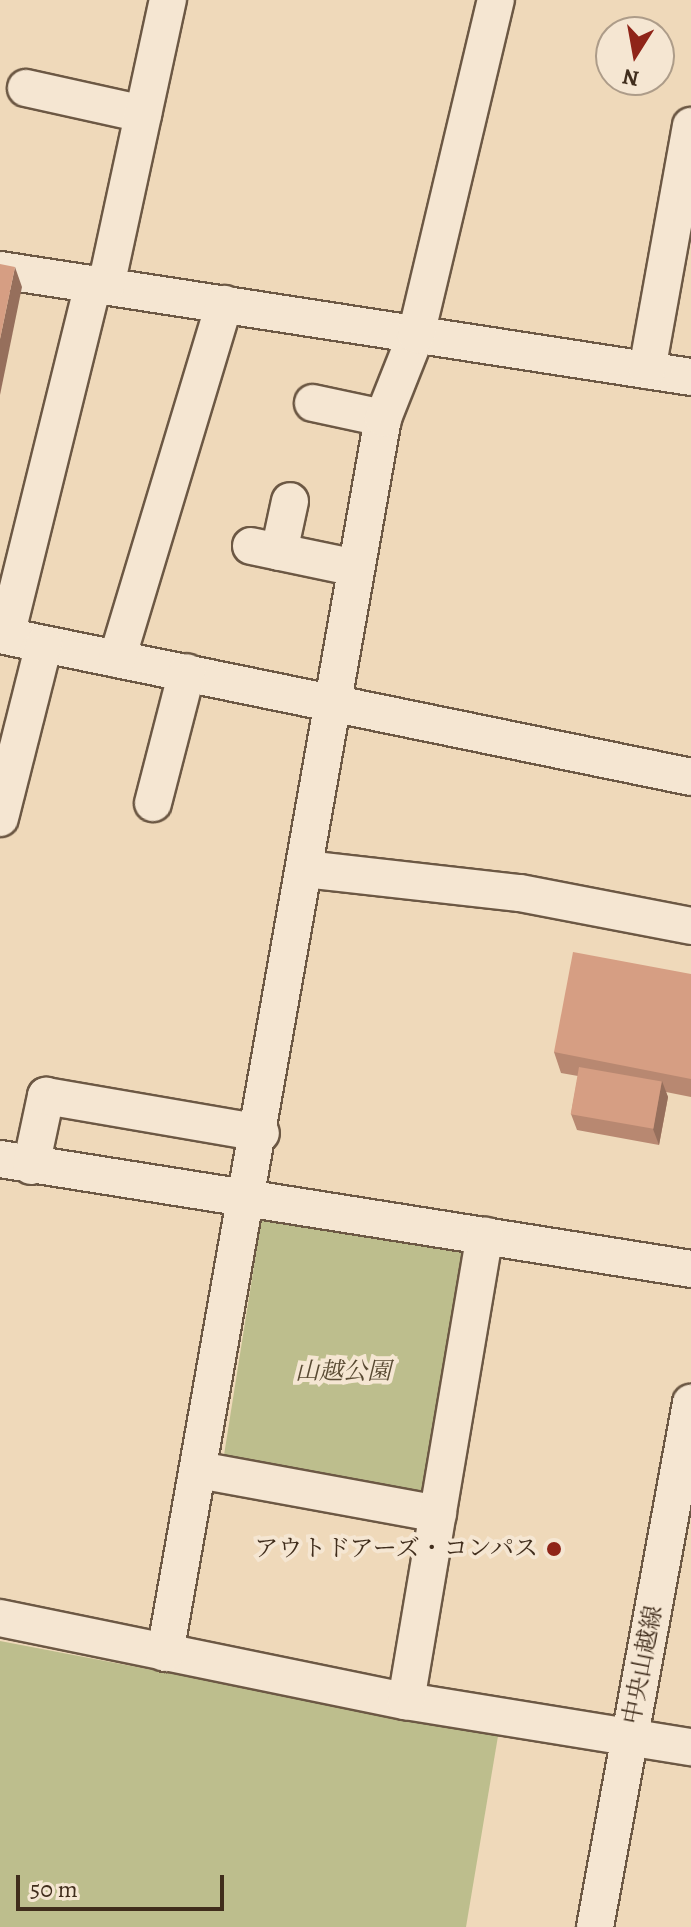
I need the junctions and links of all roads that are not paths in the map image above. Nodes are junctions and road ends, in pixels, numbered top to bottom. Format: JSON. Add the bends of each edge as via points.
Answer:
{"nodes":[{"id":1,"x":168,"y":0,"type":"edge"},
{"id":2,"x":496,"y":0,"type":"edge"},
{"id":3,"x":26,"y":88,"type":"dead end"},
{"id":4,"x":143,"y":114,"type":"junction"},
{"id":5,"x":691,"y":126,"type":"edge"},
{"id":6,"x":0,"y":270,"type":"edge"},
{"id":7,"x":100,"y":285,"type":"junction"},
{"id":8,"x":224,"y":304,"type":"junction"},
{"id":9,"x":416,"y":335,"type":"junction"},
{"id":10,"x":647,"y":370,"type":"junction"},
{"id":11,"x":691,"y":377,"type":"edge"},
{"id":12,"x":313,"y":403,"type":"dead end"},
{"id":13,"x":383,"y":418,"type":"junction"},
{"id":14,"x":290,"y":501,"type":"dead end"},
{"id":15,"x":356,"y":568,"type":"junction"},
{"id":16,"x":3,"y":636,"type":"edge"},
{"id":17,"x":44,"y":644,"type":"junction"},
{"id":18,"x":117,"y":659,"type":"junction"},
{"id":19,"x":187,"y":672,"type":"junction"},
{"id":20,"x":333,"y":701,"type":"junction"},
{"id":21,"x":691,"y":777,"type":"edge"},
{"id":22,"x":153,"y":803,"type":"dead end"},
{"id":23,"x":1,"y":805,"type":"edge"},
{"id":24,"x":305,"y":869,"type":"junction"},
{"id":25,"x":691,"y":926,"type":"edge"},
{"id":26,"x":261,"y":1133,"type":"junction"},
{"id":27,"x":16,"y":1162,"type":"edge"},
{"id":28,"x":250,"y":1198,"type":"junction"},
{"id":29,"x":485,"y":1236,"type":"junction"},
{"id":30,"x":691,"y":1269,"type":"edge"},
{"id":31,"x":691,"y":1403,"type":"edge"},
{"id":32,"x":199,"y":1470,"type":"junction"},
{"id":33,"x":438,"y":1514,"type":"junction"},
{"id":34,"x":0,"y":1618,"type":"edge"},
{"id":35,"x":165,"y":1653,"type":"junction"},
{"id":36,"x":406,"y":1701,"type":"junction"},
{"id":37,"x":629,"y":1736,"type":"junction"},
{"id":38,"x":691,"y":1747,"type":"edge"},
{"id":39,"x":595,"y":1927,"type":"edge"}],
"edges":[{"from":1,"to":4,"type":"street"},
{"from":2,"to":9,"type":"street"},
{"from":3,"to":4,"type":"street"},
{"from":4,"to":7,"type":"street"},
{"from":5,"to":10,"type":"street"},
{"from":6,"to":7,"type":"street"},
{"from":7,"to":8,"type":"street"},
{"from":7,"to":16,"type":"street"},
{"from":8,"to":9,"type":"street"},
{"from":8,"to":18,"type":"street"},
{"from":9,"to":10,"type":"street"},
{"from":9,"to":13,"type":"street"},
{"from":10,"to":11,"type":"street"},
{"from":12,"to":13,"type":"street"},
{"from":13,"to":15,"type":"street"},
{"from":14,"to":15,"type":"street","via":[[265,549]]},
{"from":15,"to":20,"type":"street"},
{"from":16,"to":17,"type":"street"},
{"from":17,"to":18,"type":"street"},
{"from":17,"to":23,"type":"street"},
{"from":18,"to":19,"type":"street"},
{"from":19,"to":20,"type":"street"},
{"from":19,"to":22,"type":"street"},
{"from":20,"to":21,"type":"street"},
{"from":20,"to":24,"type":"street"},
{"from":24,"to":25,"type":"street","via":[[520,893]]},
{"from":24,"to":26,"type":"street"},
{"from":26,"to":27,"type":"street","via":[[46,1096]]},
{"from":26,"to":28,"type":"street"},
{"from":27,"to":28,"type":"street"},
{"from":28,"to":29,"type":"street"},
{"from":28,"to":32,"type":"street"},
{"from":29,"to":30,"type":"street"},
{"from":29,"to":33,"type":"street"},
{"from":31,"to":37,"type":"street","name":"中央山越線"},
{"from":32,"to":33,"type":"street"},
{"from":32,"to":35,"type":"street"},
{"from":33,"to":36,"type":"street"},
{"from":34,"to":35,"type":"street"},
{"from":35,"to":36,"type":"street"},
{"from":36,"to":37,"type":"street"},
{"from":37,"to":38,"type":"street"},
{"from":37,"to":39,"type":"street","name":"中央山越線"}]}
